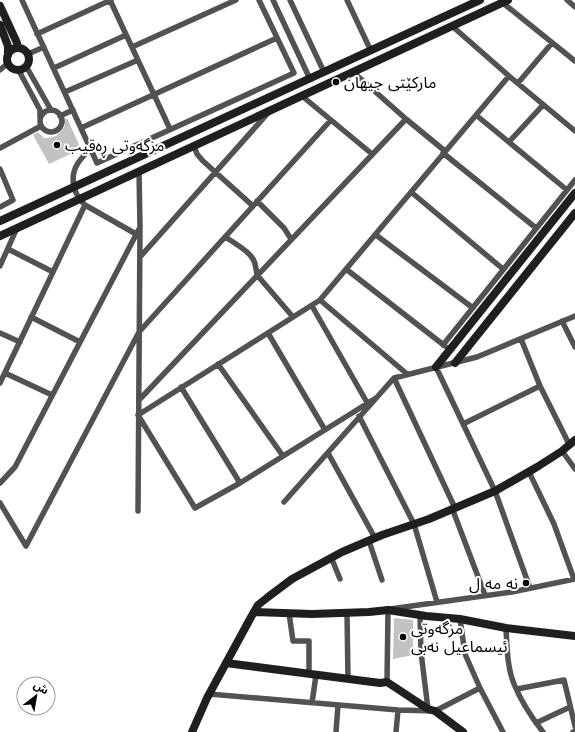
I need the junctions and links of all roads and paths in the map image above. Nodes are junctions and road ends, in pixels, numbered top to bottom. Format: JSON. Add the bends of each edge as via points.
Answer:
{"nodes":[{"id":1,"x":22,"y":0,"type":"edge"},
{"id":2,"x":110,"y":0,"type":"edge"},
{"id":3,"x":236,"y":0,"type":"edge"},
{"id":4,"x":259,"y":0,"type":"edge"},
{"id":5,"x":273,"y":0,"type":"edge"},
{"id":6,"x":290,"y":0,"type":"edge"},
{"id":7,"x":347,"y":0,"type":"edge"},
{"id":8,"x":480,"y":0,"type":"edge"},
{"id":9,"x":567,"y":0,"type":"edge"},
{"id":10,"x":506,"y":1,"type":"edge"},
{"id":11,"x":0,"y":6,"type":"edge"},
{"id":12,"x":575,"y":7,"type":"edge"},
{"id":13,"x":0,"y":25,"type":"edge"},
{"id":14,"x":452,"y":26,"type":"junction"},
{"id":15,"x":38,"y":34,"type":"junction"},
{"id":16,"x":126,"y":35,"type":"junction"},
{"id":17,"x":277,"y":38,"type":"junction"},
{"id":18,"x":552,"y":43,"type":"junction"},
{"id":19,"x":132,"y":47,"type":"junction"},
{"id":20,"x":18,"y":48,"type":"junction"},
{"id":21,"x":44,"y":48,"type":"junction"},
{"id":22,"x":371,"y":51,"type":"junction"},
{"id":23,"x":28,"y":54,"type":"junction"},
{"id":24,"x":8,"y":59,"type":"junction"},
{"id":25,"x":138,"y":60,"type":"junction"},
{"id":26,"x":575,"y":61,"type":"edge"},
{"id":27,"x":22,"y":68,"type":"junction"},
{"id":28,"x":54,"y":68,"type":"junction"},
{"id":29,"x":0,"y":70,"type":"edge"},
{"id":30,"x":324,"y":72,"type":"junction"},
{"id":31,"x":353,"y":72,"type":"junction"},
{"id":32,"x":509,"y":76,"type":"junction"},
{"id":33,"x":310,"y":79,"type":"junction"},
{"id":34,"x":518,"y":83,"type":"junction"},
{"id":35,"x":65,"y":92,"type":"junction"},
{"id":36,"x":154,"y":95,"type":"junction"},
{"id":37,"x":302,"y":96,"type":"junction"},
{"id":38,"x":543,"y":104,"type":"junction"},
{"id":39,"x":51,"y":110,"type":"junction"},
{"id":40,"x":73,"y":110,"type":"junction"},
{"id":41,"x":271,"y":110,"type":"junction"},
{"id":42,"x":476,"y":115,"type":"junction"},
{"id":43,"x":60,"y":116,"type":"junction"},
{"id":44,"x":40,"y":118,"type":"junction"},
{"id":45,"x":406,"y":119,"type":"junction"},
{"id":46,"x":330,"y":121,"type":"junction"},
{"id":47,"x":41,"y":126,"type":"junction"},
{"id":48,"x":81,"y":128,"type":"junction"},
{"id":49,"x":170,"y":129,"type":"junction"},
{"id":50,"x":575,"y":131,"type":"edge"},
{"id":51,"x":509,"y":142,"type":"junction"},
{"id":52,"x":194,"y":146,"type":"junction"},
{"id":53,"x":0,"y":148,"type":"edge"},
{"id":54,"x":90,"y":148,"type":"junction"},
{"id":55,"x":444,"y":152,"type":"junction"},
{"id":56,"x":372,"y":154,"type":"junction"},
{"id":57,"x":0,"y":169,"type":"edge"},
{"id":58,"x":139,"y":171,"type":"junction"},
{"id":59,"x":216,"y":171,"type":"junction"},
{"id":60,"x":575,"y":180,"type":"edge"},
{"id":61,"x":74,"y":188,"type":"junction"},
{"id":62,"x":411,"y":192,"type":"junction"},
{"id":63,"x":571,"y":192,"type":"edge"},
{"id":64,"x":82,"y":202,"type":"junction"},
{"id":65,"x":255,"y":204,"type":"junction"},
{"id":66,"x":0,"y":207,"type":"edge"},
{"id":67,"x":575,"y":213,"type":"edge"},
{"id":68,"x":0,"y":221,"type":"edge"},
{"id":69,"x":18,"y":228,"type":"junction"},
{"id":70,"x":140,"y":228,"type":"junction"},
{"id":71,"x":536,"y":228,"type":"junction"},
{"id":72,"x":136,"y":234,"type":"junction"},
{"id":73,"x":376,"y":235,"type":"junction"},
{"id":74,"x":0,"y":236,"type":"edge"},
{"id":75,"x":225,"y":237,"type":"junction"},
{"id":76,"x":291,"y":239,"type":"junction"},
{"id":77,"x":8,"y":249,"type":"junction"},
{"id":78,"x":140,"y":257,"type":"junction"},
{"id":79,"x":0,"y":266,"type":"edge"},
{"id":80,"x":346,"y":269,"type":"junction"},
{"id":81,"x":503,"y":269,"type":"junction"},
{"id":82,"x":53,"y":272,"type":"junction"},
{"id":83,"x":257,"y":275,"type":"junction"},
{"id":84,"x":320,"y":300,"type":"junction"},
{"id":85,"x":312,"y":306,"type":"junction"},
{"id":86,"x":472,"y":308,"type":"junction"},
{"id":87,"x":575,"y":316,"type":"edge"},
{"id":88,"x":32,"y":317,"type":"junction"},
{"id":89,"x":293,"y":317,"type":"junction"},
{"id":90,"x":562,"y":321,"type":"junction"},
{"id":91,"x":139,"y":332,"type":"junction"},
{"id":92,"x":0,"y":333,"type":"edge"},
{"id":93,"x":268,"y":333,"type":"junction"},
{"id":94,"x":520,"y":339,"type":"junction"},
{"id":95,"x":20,"y":342,"type":"junction"},
{"id":96,"x":80,"y":342,"type":"junction"},
{"id":97,"x":446,"y":347,"type":"junction"},
{"id":98,"x":575,"y":347,"type":"edge"},
{"id":99,"x":455,"y":363,"type":"junction"},
{"id":100,"x":218,"y":364,"type":"junction"},
{"id":101,"x":436,"y":367,"type":"junction"},
{"id":102,"x":5,"y":373,"type":"junction"},
{"id":103,"x":407,"y":374,"type":"junction"},
{"id":104,"x":394,"y":378,"type":"junction"},
{"id":105,"x":0,"y":383,"type":"edge"},
{"id":106,"x":540,"y":386,"type":"junction"},
{"id":107,"x":182,"y":387,"type":"junction"},
{"id":108,"x":52,"y":395,"type":"junction"},
{"id":109,"x":138,"y":400,"type":"junction"},
{"id":110,"x":368,"y":405,"type":"junction"},
{"id":111,"x":138,"y":415,"type":"junction"},
{"id":112,"x":359,"y":416,"type":"junction"},
{"id":113,"x":463,"y":424,"type":"junction"},
{"id":114,"x":325,"y":430,"type":"junction"},
{"id":115,"x":572,"y":442,"type":"edge"},
{"id":116,"x":562,"y":451,"type":"junction"},
{"id":117,"x":328,"y":453,"type":"junction"},
{"id":118,"x":283,"y":456,"type":"junction"},
{"id":119,"x":575,"y":469,"type":"edge"},
{"id":120,"x":529,"y":472,"type":"junction"},
{"id":121,"x":0,"y":483,"type":"edge"},
{"id":122,"x":240,"y":483,"type":"junction"},
{"id":123,"x":495,"y":490,"type":"junction"},
{"id":124,"x":284,"y":502,"type":"dead end"},
{"id":125,"x":0,"y":503,"type":"edge"},
{"id":126,"x":454,"y":508,"type":"junction"},
{"id":127,"x":138,"y":511,"type":"dead end"},
{"id":128,"x":414,"y":524,"type":"junction"},
{"id":129,"x":372,"y":540,"type":"junction"},
{"id":130,"x":331,"y":557,"type":"junction"},
{"id":131,"x":340,"y":579,"type":"dead end"},
{"id":132,"x":574,"y":579,"type":"edge"},
{"id":133,"x":382,"y":580,"type":"dead end"},
{"id":134,"x":530,"y":588,"type":"junction"},
{"id":135,"x":484,"y":595,"type":"junction"},
{"id":136,"x":437,"y":602,"type":"junction"},
{"id":137,"x":385,"y":610,"type":"junction"},
{"id":138,"x":254,"y":612,"type":"junction"},
{"id":139,"x":288,"y":613,"type":"junction"},
{"id":140,"x":347,"y":613,"type":"junction"},
{"id":141,"x":420,"y":616,"type":"junction"},
{"id":142,"x":460,"y":619,"type":"junction"},
{"id":143,"x":506,"y":628,"type":"junction"},
{"id":144,"x":575,"y":636,"type":"edge"},
{"id":145,"x":226,"y":663,"type":"junction"},
{"id":146,"x":313,"y":674,"type":"junction"},
{"id":147,"x":348,"y":679,"type":"junction"},
{"id":148,"x":387,"y":682,"type":"junction"},
{"id":149,"x":480,"y":688,"type":"junction"},
{"id":150,"x":517,"y":690,"type":"junction"},
{"id":151,"x":209,"y":694,"type":"junction"},
{"id":152,"x":312,"y":703,"type":"junction"},
{"id":153,"x":338,"y":705,"type":"junction"},
{"id":154,"x":570,"y":707,"type":"junction"},
{"id":155,"x":398,"y":710,"type":"junction"},
{"id":156,"x":432,"y":710,"type":"junction"},
{"id":157,"x":536,"y":723,"type":"junction"},
{"id":158,"x":575,"y":726,"type":"edge"},
{"id":159,"x":192,"y":732,"type":"edge"},
{"id":160,"x":336,"y":732,"type":"edge"},
{"id":161,"x":396,"y":732,"type":"edge"},
{"id":162,"x":463,"y":732,"type":"edge"},
{"id":163,"x":503,"y":732,"type":"edge"},
{"id":164,"x":543,"y":732,"type":"edge"}],
"edges":[{"from":1,"to":15,"type":"street"},
{"from":2,"to":15,"type":"street"},
{"from":2,"to":16,"type":"street"},
{"from":3,"to":19,"type":"street"},
{"from":4,"to":17,"type":"street"},
{"from":5,"to":33,"type":"street"},
{"from":6,"to":30,"type":"street"},
{"from":7,"to":22,"type":"street"},
{"from":8,"to":22,"type":"street"},
{"from":9,"to":12,"type":"street"},
{"from":10,"to":14,"type":"street"},
{"from":10,"to":18,"type":"street"},
{"from":11,"to":20,"type":"street"},
{"from":13,"to":24,"type":"street","via":[[8,46]]},
{"from":14,"to":31,"type":"street"},
{"from":14,"to":32,"type":"street"},
{"from":15,"to":21,"type":"street"},
{"from":16,"to":19,"type":"street"},
{"from":16,"to":28,"type":"street"},
{"from":17,"to":36,"type":"street"},
{"from":17,"to":49,"type":"street","via":[[294,73]]},
{"from":18,"to":26,"type":"street"},
{"from":18,"to":34,"type":"street"},
{"from":19,"to":25,"type":"street"},
{"from":20,"to":23,"type":"street"},
{"from":20,"to":24,"type":"street","via":[[14,49]]},
{"from":21,"to":23,"type":"street"},
{"from":21,"to":28,"type":"street"},
{"from":22,"to":30,"type":"street"},
{"from":23,"to":27,"type":"street","via":[[28,62]]},
{"from":24,"to":27,"type":"street","via":[[14,68]]},
{"from":24,"to":29,"type":"street"},
{"from":25,"to":35,"type":"street"},
{"from":25,"to":36,"type":"street"},
{"from":27,"to":39,"type":"street"},
{"from":27,"to":44,"type":"street","via":[[40,110]]},
{"from":28,"to":35,"type":"street"},
{"from":30,"to":33,"type":"street"},
{"from":31,"to":37,"type":"street"},
{"from":31,"to":45,"type":"street"},
{"from":32,"to":34,"type":"street"},
{"from":32,"to":42,"type":"street"},
{"from":33,"to":61,"type":"street"},
{"from":34,"to":38,"type":"street"},
{"from":35,"to":40,"type":"street"},
{"from":36,"to":48,"type":"street"},
{"from":36,"to":49,"type":"street"},
{"from":37,"to":41,"type":"street"},
{"from":37,"to":46,"type":"street"},
{"from":38,"to":50,"type":"street"},
{"from":38,"to":51,"type":"street"},
{"from":39,"to":43,"type":"street"},
{"from":39,"to":44,"type":"street","via":[[46,111]]},
{"from":40,"to":43,"type":"street"},
{"from":40,"to":48,"type":"street"},
{"from":41,"to":52,"type":"street"},
{"from":41,"to":59,"type":"street"},
{"from":42,"to":51,"type":"street"},
{"from":42,"to":55,"type":"street"},
{"from":43,"to":47,"type":"street","via":[[61,124],[55,131],[47,131]]},
{"from":44,"to":47,"type":"street"},
{"from":45,"to":55,"type":"street"},
{"from":45,"to":56,"type":"street"},
{"from":46,"to":56,"type":"street"},
{"from":46,"to":65,"type":"street"},
{"from":47,"to":53,"type":"street"},
{"from":48,"to":54,"type":"street"},
{"from":49,"to":54,"type":"street","via":[[97,163]]},
{"from":51,"to":63,"type":"street"},
{"from":52,"to":58,"type":"street"},
{"from":52,"to":59,"type":"street","via":[[203,161]]},
{"from":54,"to":61,"type":"street","via":[[78,163],[73,175]]},
{"from":55,"to":62,"type":"street"},
{"from":55,"to":71,"type":"street"},
{"from":56,"to":76,"type":"street"},
{"from":57,"to":66,"type":"street","via":[[13,200]]},
{"from":58,"to":64,"type":"street"},
{"from":58,"to":70,"type":"street"},
{"from":59,"to":65,"type":"street"},
{"from":59,"to":78,"type":"street"},
{"from":60,"to":63,"type":"street"},
{"from":61,"to":64,"type":"street"},
{"from":61,"to":68,"type":"street"},
{"from":62,"to":73,"type":"street"},
{"from":62,"to":81,"type":"street"},
{"from":63,"to":71,"type":"street"},
{"from":63,"to":97,"type":"street"},
{"from":64,"to":69,"type":"street"},
{"from":64,"to":72,"type":"street"},
{"from":64,"to":82,"type":"street"},
{"from":65,"to":75,"type":"street"},
{"from":65,"to":76,"type":"street","via":[[284,228]]},
{"from":67,"to":99,"type":"street"},
{"from":69,"to":74,"type":"street"},
{"from":69,"to":77,"type":"street"},
{"from":70,"to":72,"type":"street"},
{"from":70,"to":78,"type":"street"},
{"from":71,"to":81,"type":"street"},
{"from":72,"to":96,"type":"street"},
{"from":73,"to":80,"type":"street"},
{"from":73,"to":86,"type":"street"},
{"from":75,"to":83,"type":"street","via":[[253,258]]},
{"from":75,"to":91,"type":"street"},
{"from":76,"to":83,"type":"street"},
{"from":77,"to":79,"type":"street"},
{"from":77,"to":82,"type":"street"},
{"from":78,"to":91,"type":"street"},
{"from":80,"to":84,"type":"street"},
{"from":80,"to":97,"type":"street"},
{"from":81,"to":86,"type":"street"},
{"from":82,"to":88,"type":"street"},
{"from":83,"to":89,"type":"street"},
{"from":83,"to":109,"type":"street"},
{"from":84,"to":85,"type":"street"},
{"from":84,"to":103,"type":"street"},
{"from":85,"to":89,"type":"street"},
{"from":85,"to":110,"type":"street"},
{"from":86,"to":97,"type":"street"},
{"from":87,"to":90,"type":"street"},
{"from":88,"to":95,"type":"street"},
{"from":88,"to":96,"type":"street"},
{"from":89,"to":93,"type":"street"},
{"from":90,"to":94,"type":"street"},
{"from":90,"to":98,"type":"street"},
{"from":91,"to":109,"type":"street"},
{"from":91,"to":125,"type":"street","via":[[26,546]]},
{"from":92,"to":95,"type":"street"},
{"from":93,"to":100,"type":"street"},
{"from":93,"to":114,"type":"street"},
{"from":94,"to":99,"type":"street"},
{"from":94,"to":106,"type":"street"},
{"from":95,"to":102,"type":"street"},
{"from":96,"to":108,"type":"street"},
{"from":97,"to":101,"type":"street"},
{"from":99,"to":101,"type":"street"},
{"from":100,"to":107,"type":"street"},
{"from":100,"to":118,"type":"street"},
{"from":101,"to":103,"type":"street"},
{"from":101,"to":113,"type":"street"},
{"from":102,"to":105,"type":"street"},
{"from":102,"to":108,"type":"street"},
{"from":103,"to":104,"type":"street"},
{"from":104,"to":110,"type":"street"},
{"from":104,"to":126,"type":"street"},
{"from":106,"to":113,"type":"street"},
{"from":106,"to":115,"type":"street"},
{"from":107,"to":111,"type":"street"},
{"from":107,"to":122,"type":"street"},
{"from":108,"to":121,"type":"street","via":[[15,467]]},
{"from":109,"to":111,"type":"street"},
{"from":110,"to":112,"type":"street"},
{"from":110,"to":114,"type":"street"},
{"from":111,"to":122,"type":"street","via":[[195,508]]},
{"from":111,"to":127,"type":"street"},
{"from":112,"to":117,"type":"street"},
{"from":112,"to":128,"type":"street"},
{"from":113,"to":123,"type":"street"},
{"from":114,"to":118,"type":"street"},
{"from":115,"to":116,"type":"street"},
{"from":116,"to":119,"type":"street"},
{"from":116,"to":120,"type":"street"},
{"from":117,"to":124,"type":"street"},
{"from":117,"to":129,"type":"street"},
{"from":118,"to":122,"type":"street"},
{"from":120,"to":123,"type":"street"},
{"from":120,"to":132,"type":"street","via":[[554,524]]},
{"from":123,"to":126,"type":"street"},
{"from":123,"to":134,"type":"street"},
{"from":126,"to":128,"type":"street"},
{"from":126,"to":135,"type":"street"},
{"from":128,"to":129,"type":"street"},
{"from":128,"to":136,"type":"street"},
{"from":129,"to":130,"type":"street"},
{"from":129,"to":133,"type":"street"},
{"from":130,"to":131,"type":"street"},
{"from":130,"to":138,"type":"street","via":[[292,579],[258,605]]},
{"from":132,"to":134,"type":"street"},
{"from":134,"to":135,"type":"street"},
{"from":135,"to":136,"type":"street"},
{"from":136,"to":137,"type":"street"},
{"from":137,"to":140,"type":"street"},
{"from":137,"to":141,"type":"street"},
{"from":137,"to":148,"type":"street"},
{"from":138,"to":139,"type":"street"},
{"from":138,"to":145,"type":"street"},
{"from":139,"to":140,"type":"street"},
{"from":139,"to":146,"type":"street","via":[[293,640],[309,641]]},
{"from":140,"to":147,"type":"street"},
{"from":141,"to":142,"type":"street"},
{"from":141,"to":156,"type":"street","via":[[421,652]]},
{"from":142,"to":143,"type":"street"},
{"from":142,"to":149,"type":"street","via":[[465,654]]},
{"from":143,"to":144,"type":"street"},
{"from":143,"to":150,"type":"street","via":[[512,676]]},
{"from":145,"to":146,"type":"street"},
{"from":145,"to":151,"type":"street"},
{"from":146,"to":147,"type":"street"},
{"from":146,"to":152,"type":"street"},
{"from":147,"to":148,"type":"street","via":[[380,684]]},
{"from":148,"to":156,"type":"street"},
{"from":149,"to":156,"type":"street"},
{"from":149,"to":163,"type":"street"},
{"from":150,"to":154,"type":"street","via":[[564,680]]},
{"from":150,"to":157,"type":"street"},
{"from":151,"to":152,"type":"street"},
{"from":151,"to":159,"type":"street"},
{"from":152,"to":153,"type":"street"},
{"from":153,"to":155,"type":"street"},
{"from":153,"to":160,"type":"street"},
{"from":154,"to":157,"type":"street"},
{"from":154,"to":158,"type":"street"},
{"from":155,"to":156,"type":"street"},
{"from":155,"to":161,"type":"street"},
{"from":156,"to":162,"type":"street"},
{"from":157,"to":164,"type":"street"}]}
